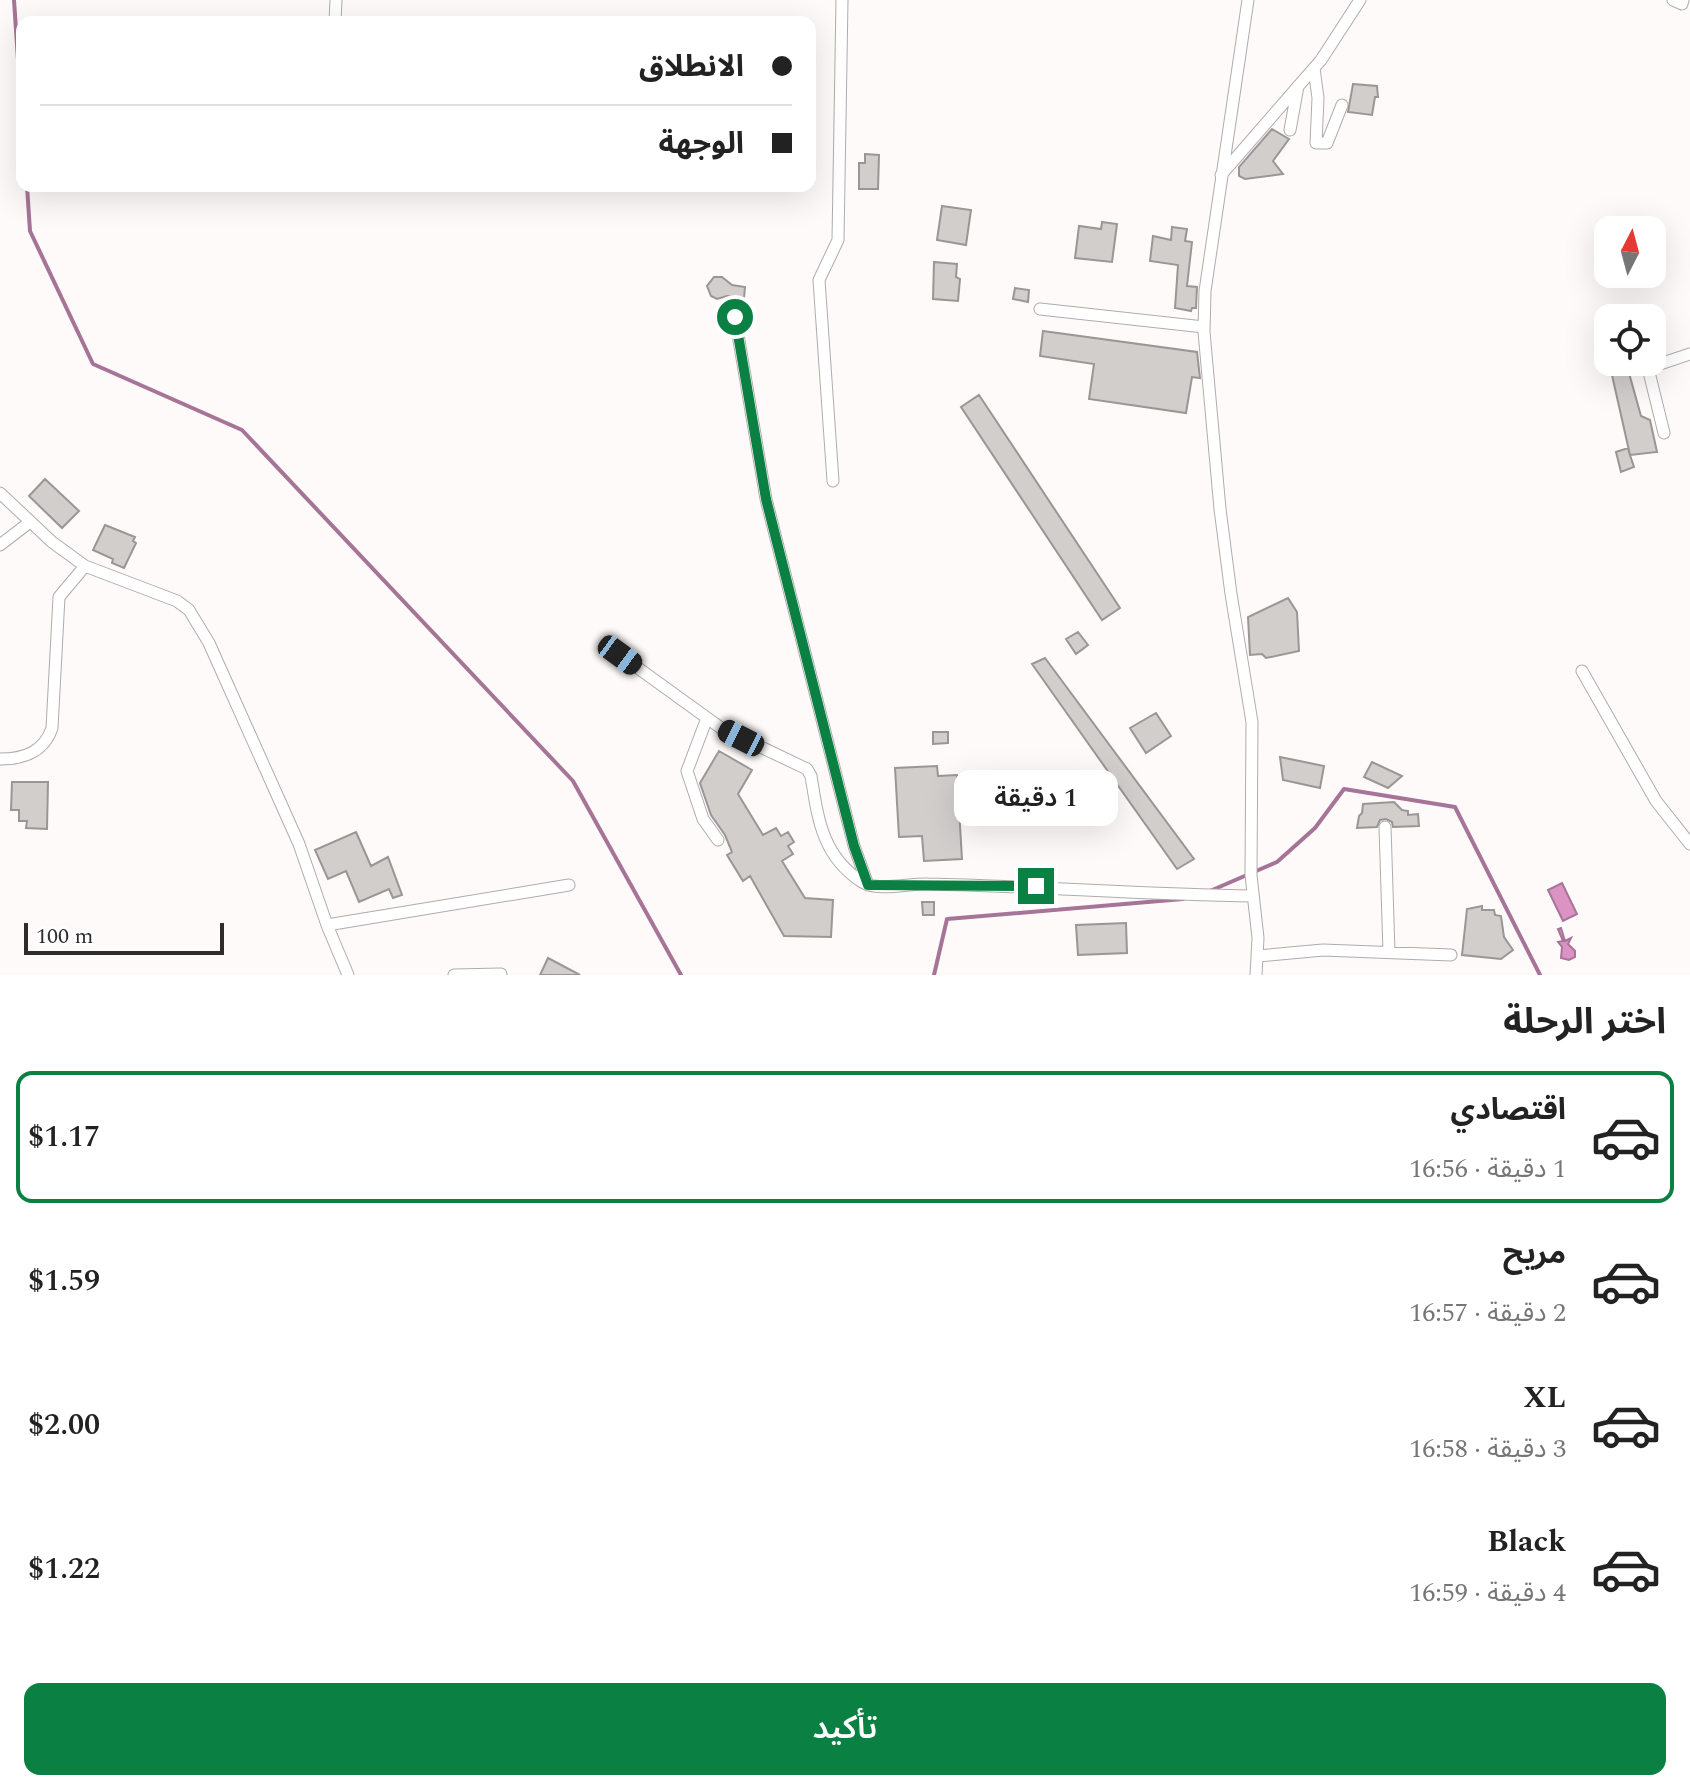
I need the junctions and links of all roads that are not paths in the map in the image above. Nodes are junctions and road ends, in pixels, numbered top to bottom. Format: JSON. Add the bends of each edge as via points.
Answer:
{"nodes":[{"id":1,"x":842,"y":0,"type":"edge"},
{"id":2,"x":1248,"y":0,"type":"edge"},
{"id":3,"x":1360,"y":0,"type":"edge"},
{"id":4,"x":1673,"y":0,"type":"edge"},
{"id":5,"x":1683,"y":0,"type":"edge"},
{"id":6,"x":1314,"y":68,"type":"junction"},
{"id":7,"x":1298,"y":85,"type":"junction"},
{"id":8,"x":1342,"y":105,"type":"dead end"},
{"id":9,"x":1290,"y":130,"type":"dead end"},
{"id":10,"x":1221,"y":176,"type":"junction"},
{"id":11,"x":1040,"y":309,"type":"dead end"},
{"id":12,"x":735,"y":317,"type":"dead end"},
{"id":13,"x":1204,"y":327,"type":"junction"},
{"id":14,"x":1690,"y":354,"type":"edge"},
{"id":15,"x":1664,"y":433,"type":"dead end"},
{"id":16,"x":833,"y":481,"type":"dead end"},
{"id":17,"x":0,"y":493,"type":"edge"},
{"id":18,"x":30,"y":522,"type":"junction"},
{"id":19,"x":0,"y":545,"type":"edge"},
{"id":20,"x":85,"y":566,"type":"junction"},
{"id":21,"x":620,"y":655,"type":"dead end"},
{"id":22,"x":1582,"y":671,"type":"dead end"},
{"id":23,"x":707,"y":718,"type":"junction"},
{"id":24,"x":0,"y":759,"type":"edge"},
{"id":25,"x":1385,"y":827,"type":"dead end"},
{"id":26,"x":718,"y":840,"type":"dead end"},
{"id":27,"x":1690,"y":844,"type":"edge"},
{"id":28,"x":569,"y":885,"type":"dead end"},
{"id":29,"x":868,"y":885,"type":"junction"},
{"id":30,"x":1252,"y":891,"type":"junction"},
{"id":31,"x":327,"y":925,"type":"junction"},
{"id":32,"x":1389,"y":952,"type":"junction"},
{"id":33,"x":1451,"y":955,"type":"dead end"},
{"id":34,"x":1258,"y":956,"type":"junction"},
{"id":35,"x":501,"y":974,"type":"edge"},
{"id":36,"x":348,"y":975,"type":"edge"},
{"id":37,"x":454,"y":975,"type":"edge"},
{"id":38,"x":1256,"y":975,"type":"edge"}],
"edges":[{"from":1,"to":16,"type":"street","via":[[838,240],[819,280]]},
{"from":2,"to":10,"type":"street"},
{"from":3,"to":6,"type":"street"},
{"from":4,"to":5,"type":"street"},
{"from":6,"to":7,"type":"street"},
{"from":6,"to":8,"type":"street","via":[[1316,143],[1327,143]]},
{"from":7,"to":9,"type":"street"},
{"from":7,"to":10,"type":"street"},
{"from":10,"to":13,"type":"street"},
{"from":11,"to":13,"type":"street"},
{"from":12,"to":29,"type":"street","via":[[766,499]]},
{"from":13,"to":30,"type":"street","via":[[1224,538],[1252,722]]},
{"from":14,"to":15,"type":"street","via":[[1648,368]]},
{"from":17,"to":18,"type":"street"},
{"from":18,"to":19,"type":"street"},
{"from":18,"to":20,"type":"street"},
{"from":20,"to":24,"type":"street","via":[[59,597],[49,737],[31,754]]},
{"from":20,"to":31,"type":"street","via":[[189,610],[299,844]]},
{"from":21,"to":23,"type":"street"},
{"from":22,"to":27,"type":"street","via":[[1656,801]]},
{"from":23,"to":26,"type":"street","via":[[687,771],[703,819]]},
{"from":23,"to":29,"type":"street","via":[[807,769],[822,837],[844,866]]},
{"from":25,"to":32,"type":"street"},
{"from":28,"to":31,"type":"street"},
{"from":29,"to":30,"type":"street","via":[[1157,895]]},
{"from":30,"to":34,"type":"street"},
{"from":31,"to":36,"type":"street"},
{"from":32,"to":33,"type":"street"},
{"from":32,"to":34,"type":"street","via":[[1323,950]]},
{"from":34,"to":38,"type":"street"},
{"from":35,"to":37,"type":"street"}]}
